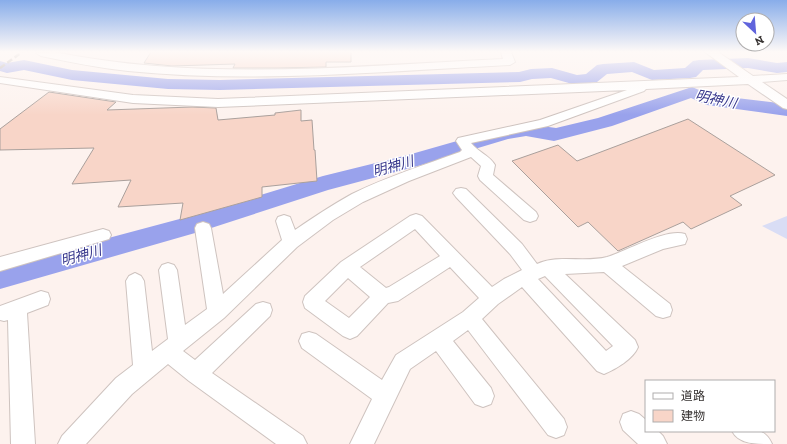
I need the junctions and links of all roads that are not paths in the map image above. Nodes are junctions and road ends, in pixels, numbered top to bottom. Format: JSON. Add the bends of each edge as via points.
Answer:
{"nodes":[{"id":1,"x":237,"y":73,"type":"edge"},
{"id":2,"x":265,"y":73,"type":"edge"},
{"id":3,"x":741,"y":73,"type":"edge"},
{"id":4,"x":749,"y":78,"type":"junction"},
{"id":5,"x":787,"y":78,"type":"edge"},
{"id":6,"x":0,"y":80,"type":"edge"},
{"id":7,"x":648,"y":85,"type":"junction"},
{"id":8,"x":787,"y":105,"type":"edge"},
{"id":9,"x":467,"y":148,"type":"junction"},
{"id":10,"x":461,"y":193,"type":"dead end"},
{"id":11,"x":530,"y":216,"type":"dead end"},
{"id":12,"x":284,"y":221,"type":"dead end"},
{"id":13,"x":203,"y":228,"type":"dead end"},
{"id":14,"x":103,"y":235,"type":"dead end"},
{"id":15,"x":679,"y":239,"type":"dead end"},
{"id":16,"x":292,"y":242,"type":"junction"},
{"id":17,"x":452,"y":257,"type":"junction"},
{"id":18,"x":0,"y":264,"type":"edge"},
{"id":19,"x":607,"y":264,"type":"junction"},
{"id":20,"x":347,"y":268,"type":"junction"},
{"id":21,"x":168,"y":270,"type":"dead end"},
{"id":22,"x":535,"y":272,"type":"junction"},
{"id":23,"x":135,"y":281,"type":"dead end"},
{"id":24,"x":383,"y":296,"type":"junction"},
{"id":25,"x":491,"y":298,"type":"junction"},
{"id":26,"x":41,"y":299,"type":"dead end"},
{"id":27,"x":263,"y":310,"type":"dead end"},
{"id":28,"x":663,"y":310,"type":"dead end"},
{"id":29,"x":217,"y":312,"type":"junction"},
{"id":30,"x":470,"y":318,"type":"junction"},
{"id":31,"x":439,"y":339,"type":"junction"},
{"id":32,"x":309,"y":341,"type":"dead end"},
{"id":33,"x":173,"y":347,"type":"junction"},
{"id":34,"x":144,"y":369,"type":"junction"},
{"id":35,"x":196,"y":374,"type":"junction"},
{"id":36,"x":385,"y":395,"type":"junction"},
{"id":37,"x":483,"y":396,"type":"dead end"},
{"id":38,"x":631,"y":422,"type":"dead end"},
{"id":39,"x":556,"y":427,"type":"dead end"},
{"id":40,"x":744,"y":432,"type":"edge"},
{"id":41,"x":23,"y":444,"type":"edge"},
{"id":42,"x":70,"y":444,"type":"edge"},
{"id":43,"x":295,"y":444,"type":"edge"},
{"id":44,"x":362,"y":444,"type":"edge"},
{"id":45,"x":655,"y":444,"type":"edge"},
{"id":46,"x":760,"y":444,"type":"edge"}],
"edges":[{"from":1,"to":2,"type":"street"},
{"from":3,"to":4,"type":"street"},
{"from":4,"to":5,"type":"street"},
{"from":4,"to":7,"type":"street"},
{"from":4,"to":8,"type":"street"},
{"from":6,"to":7,"type":"street","via":[[133,99],[218,103]]},
{"from":7,"to":9,"type":"street","via":[[543,123],[463,142]]},
{"from":9,"to":11,"type":"street","via":[[488,165],[485,176]]},
{"from":9,"to":16,"type":"street","via":[[465,155],[404,177],[358,198],[327,216]]},
{"from":10,"to":22,"type":"street","via":[[516,248]]},
{"from":12,"to":16,"type":"street"},
{"from":13,"to":29,"type":"street"},
{"from":14,"to":18,"type":"street"},
{"from":15,"to":19,"type":"street","via":[[661,243]]},
{"from":16,"to":29,"type":"street"},
{"from":17,"to":20,"type":"street","via":[[416,220]]},
{"from":17,"to":24,"type":"street","via":[[392,295]]},
{"from":17,"to":25,"type":"street"},
{"from":19,"to":22,"type":"street"},
{"from":19,"to":28,"type":"street"},
{"from":20,"to":24,"type":"street"},
{"from":20,"to":24,"type":"street","via":[[312,302],[350,330]]},
{"from":21,"to":33,"type":"street"},
{"from":22,"to":22,"type":"street","via":[[604,364],[628,347]]},
{"from":22,"to":25,"type":"street","via":[[510,284]]},
{"from":23,"to":34,"type":"street"},
{"from":25,"to":30,"type":"street"},
{"from":26,"to":41,"type":"street","via":[[10,311]]},
{"from":27,"to":35,"type":"street"},
{"from":29,"to":33,"type":"street"},
{"from":30,"to":31,"type":"street"},
{"from":30,"to":39,"type":"street"},
{"from":31,"to":36,"type":"street","via":[[403,362]]},
{"from":31,"to":37,"type":"street"},
{"from":32,"to":36,"type":"street"},
{"from":33,"to":34,"type":"street"},
{"from":33,"to":35,"type":"street"},
{"from":34,"to":42,"type":"street","via":[[124,386]]},
{"from":35,"to":43,"type":"street"},
{"from":36,"to":44,"type":"street"},
{"from":38,"to":45,"type":"street"},
{"from":40,"to":46,"type":"street"}]}
